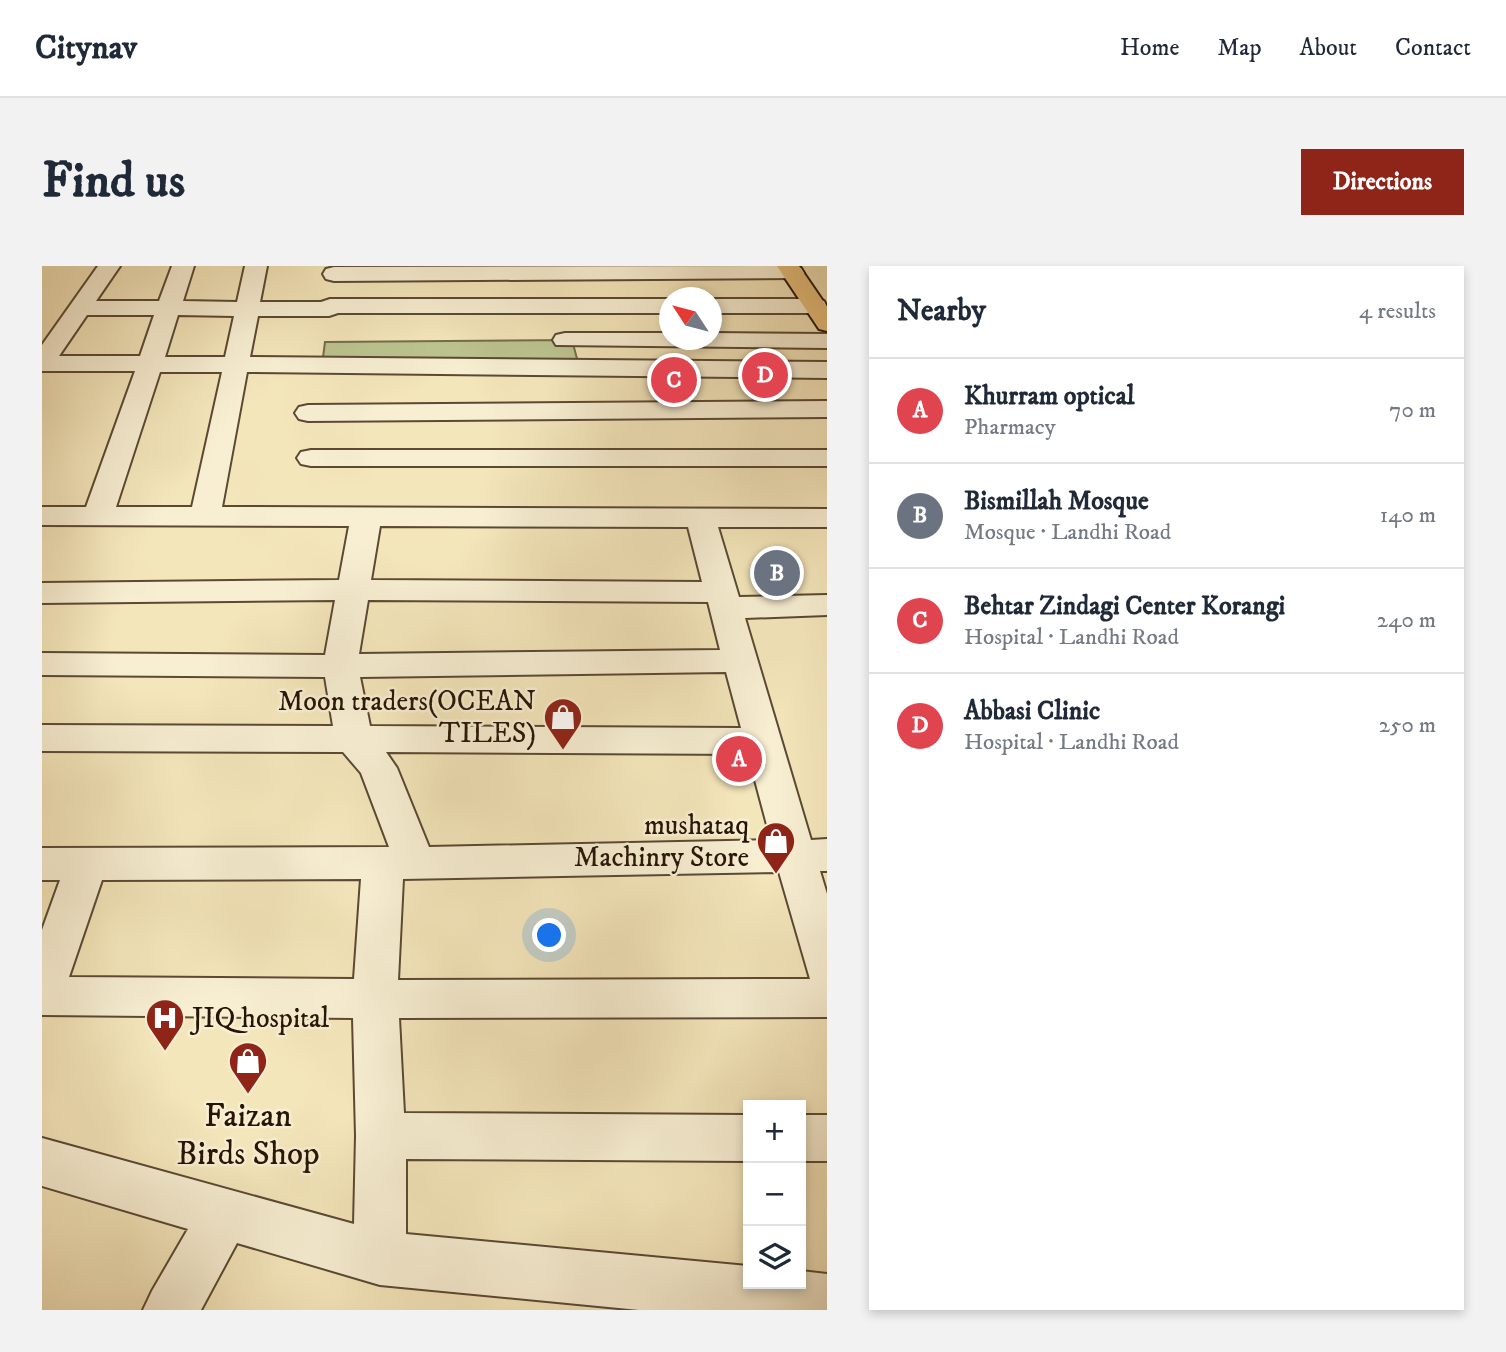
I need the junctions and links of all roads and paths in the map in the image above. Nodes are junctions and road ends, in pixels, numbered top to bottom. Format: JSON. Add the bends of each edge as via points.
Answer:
{"nodes":[{"id":1,"x":109,"y":266,"type":"edge"},
{"id":2,"x":183,"y":266,"type":"edge"},
{"id":3,"x":256,"y":266,"type":"edge"},
{"id":4,"x":790,"y":269,"type":"edge"},
{"id":5,"x":334,"y":270,"type":"edge"},
{"id":6,"x":562,"y":270,"type":"edge"},
{"id":7,"x":569,"y":306,"type":"junction"},
{"id":8,"x":659,"y":306,"type":"edge"},
{"id":9,"x":722,"y":307,"type":"edge"},
{"id":10,"x":80,"y":308,"type":"junction"},
{"id":11,"x":170,"y":308,"type":"junction"},
{"id":12,"x":248,"y":309,"type":"junction"},
{"id":13,"x":821,"y":315,"type":"edge"},
{"id":14,"x":326,"y":331,"type":"junction"},
{"id":15,"x":52,"y":332,"type":"edge"},
{"id":16,"x":544,"y":340,"type":"dead end"},
{"id":17,"x":572,"y":340,"type":"junction"},
{"id":18,"x":827,"y":341,"type":"edge"},
{"id":19,"x":42,"y":363,"type":"edge"},
{"id":20,"x":147,"y":364,"type":"junction"},
{"id":21,"x":236,"y":365,"type":"junction"},
{"id":22,"x":579,"y":366,"type":"junction"},
{"id":23,"x":827,"y":370,"type":"edge"},
{"id":24,"x":827,"y":409,"type":"edge"},
{"id":25,"x":588,"y":412,"type":"junction"},
{"id":26,"x":308,"y":413,"type":"junction"},
{"id":27,"x":827,"y":458,"type":"edge"},
{"id":28,"x":307,"y":487,"type":"junction"},
{"id":29,"x":601,"y":487,"type":"junction"},
{"id":30,"x":42,"y":516,"type":"edge"},
{"id":31,"x":98,"y":516,"type":"junction"},
{"id":32,"x":205,"y":516,"type":"junction"},
{"id":33,"x":366,"y":517,"type":"junction"},
{"id":34,"x":700,"y":517,"type":"junction"},
{"id":35,"x":827,"y":518,"type":"edge"},
{"id":36,"x":353,"y":590,"type":"junction"},
{"id":37,"x":42,"y":593,"type":"edge"},
{"id":38,"x":723,"y":600,"type":"junction"},
{"id":39,"x":827,"y":605,"type":"edge"},
{"id":40,"x":740,"y":661,"type":"junction"},
{"id":41,"x":42,"y":664,"type":"edge"},
{"id":42,"x":341,"y":666,"type":"junction"},
{"id":43,"x":42,"y":738,"type":"edge"},
{"id":44,"x":354,"y":740,"type":"junction"},
{"id":45,"x":763,"y":741,"type":"junction"},
{"id":46,"x":811,"y":855,"type":"edge"},
{"id":47,"x":399,"y":863,"type":"junction"},
{"id":48,"x":42,"y":864,"type":"edge"},
{"id":49,"x":86,"y":865,"type":"junction"},
{"id":50,"x":827,"y":969,"type":"edge"},
{"id":51,"x":42,"y":994,"type":"edge"},
{"id":52,"x":827,"y":998,"type":"edge"},
{"id":53,"x":375,"y":999,"type":"junction"},
{"id":54,"x":381,"y":1136,"type":"junction"},
{"id":55,"x":743,"y":1138,"type":"edge"},
{"id":56,"x":806,"y":1138,"type":"edge"},
{"id":57,"x":827,"y":1138,"type":"edge"},
{"id":58,"x":42,"y":1162,"type":"edge"},
{"id":59,"x":225,"y":1214,"type":"junction"},
{"id":60,"x":380,"y":1258,"type":"junction"},
{"id":61,"x":827,"y":1301,"type":"edge"},
{"id":62,"x":171,"y":1310,"type":"edge"}],
"edges":[{"from":1,"to":10,"type":"street"},
{"from":2,"to":11,"type":"street"},
{"from":3,"to":12,"type":"street"},
{"from":4,"to":6,"type":"street"},
{"from":4,"to":13,"type":"main road"},
{"from":5,"to":6,"type":"street"},
{"from":5,"to":14,"type":"street"},
{"from":6,"to":7,"type":"street"},
{"from":7,"to":8,"type":"street"},
{"from":7,"to":14,"type":"street"},
{"from":7,"to":17,"type":"street"},
{"from":9,"to":13,"type":"street"},
{"from":10,"to":11,"type":"street"},
{"from":10,"to":15,"type":"street"},
{"from":11,"to":12,"type":"street"},
{"from":11,"to":20,"type":"street"},
{"from":12,"to":14,"type":"street"},
{"from":12,"to":21,"type":"street"},
{"from":14,"to":21,"type":"street"},
{"from":14,"to":22,"type":"street"},
{"from":14,"to":26,"type":"street"},
{"from":15,"to":19,"type":"street"},
{"from":16,"to":17,"type":"street"},
{"from":17,"to":18,"type":"street"},
{"from":17,"to":22,"type":"street"},
{"from":19,"to":20,"type":"street"},
{"from":20,"to":21,"type":"street"},
{"from":20,"to":31,"type":"street"},
{"from":21,"to":32,"type":"street"},
{"from":22,"to":23,"type":"street"},
{"from":22,"to":25,"type":"street"},
{"from":24,"to":25,"type":"street"},
{"from":25,"to":26,"type":"street"},
{"from":25,"to":29,"type":"street"},
{"from":26,"to":28,"type":"street"},
{"from":27,"to":29,"type":"street"},
{"from":28,"to":29,"type":"street"},
{"from":28,"to":32,"type":"street"},
{"from":28,"to":33,"type":"street"},
{"from":29,"to":33,"type":"street"},
{"from":29,"to":34,"type":"street"},
{"from":30,"to":31,"type":"street"},
{"from":31,"to":32,"type":"street"},
{"from":33,"to":36,"type":"street"},
{"from":34,"to":35,"type":"street"},
{"from":34,"to":38,"type":"street"},
{"from":36,"to":37,"type":"street"},
{"from":36,"to":38,"type":"street"},
{"from":36,"to":42,"type":"street"},
{"from":38,"to":39,"type":"street"},
{"from":38,"to":40,"type":"street"},
{"from":40,"to":42,"type":"street"},
{"from":40,"to":45,"type":"street"},
{"from":41,"to":42,"type":"street"},
{"from":42,"to":44,"type":"street"},
{"from":43,"to":44,"type":"street"},
{"from":44,"to":45,"type":"street"},
{"from":44,"to":47,"type":"street","via":[[378,768]]},
{"from":45,"to":46,"type":"street"},
{"from":46,"to":47,"type":"street"},
{"from":46,"to":50,"type":"street"},
{"from":47,"to":49,"type":"street"},
{"from":47,"to":53,"type":"street"},
{"from":48,"to":49,"type":"street"},
{"from":49,"to":51,"type":"street"},
{"from":51,"to":53,"type":"street"},
{"from":52,"to":53,"type":"street"},
{"from":53,"to":54,"type":"street"},
{"from":54,"to":55,"type":"street"},
{"from":54,"to":60,"type":"street"},
{"from":56,"to":57,"type":"street"},
{"from":58,"to":59,"type":"street"},
{"from":59,"to":60,"type":"street"},
{"from":59,"to":62,"type":"street"},
{"from":60,"to":61,"type":"street"}]}
